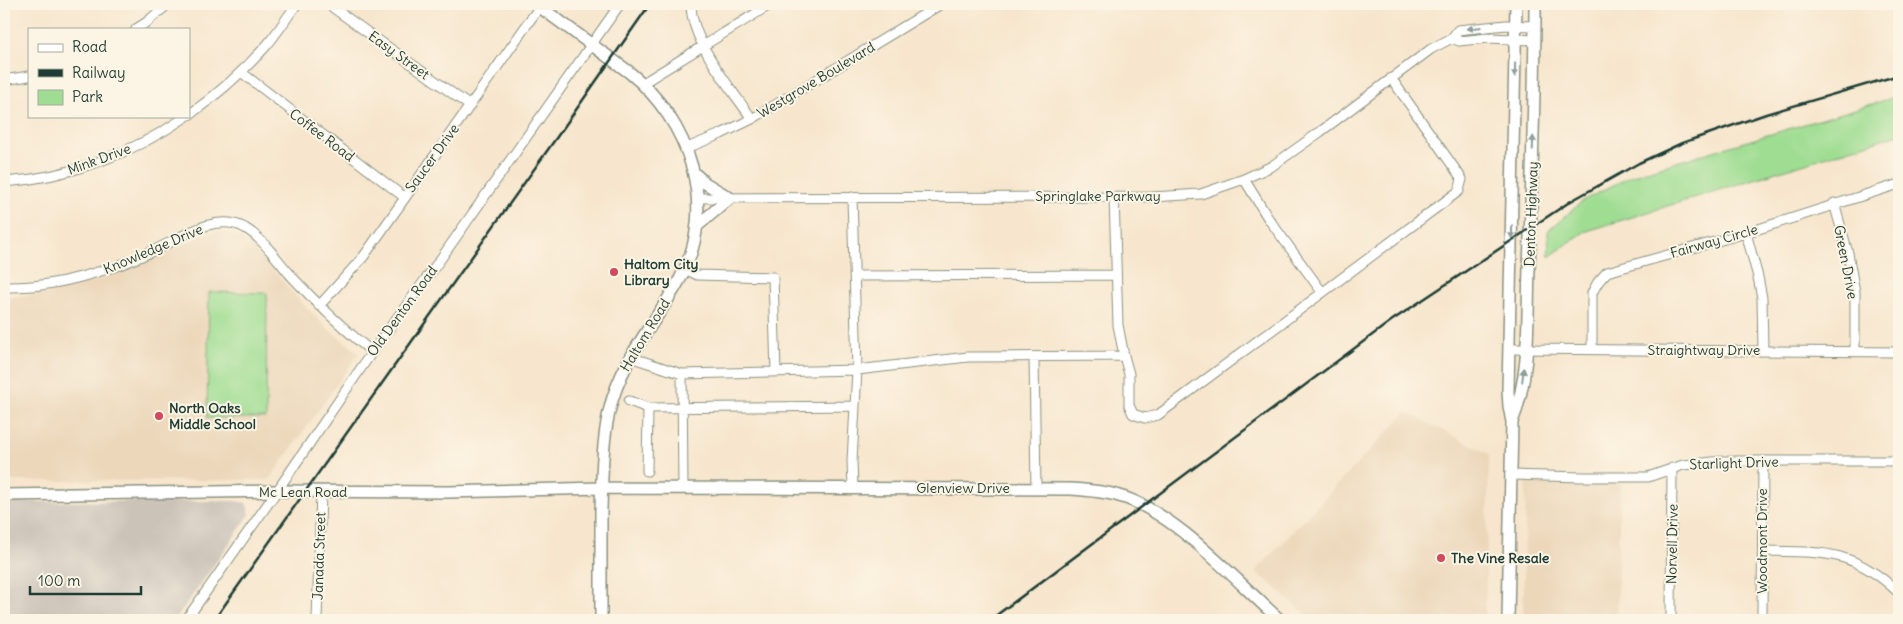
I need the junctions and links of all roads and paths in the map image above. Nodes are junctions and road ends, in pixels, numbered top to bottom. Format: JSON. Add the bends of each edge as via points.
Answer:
{"nodes":[{"id":1,"x":168,"y":4,"type":"edge"},
{"id":2,"x":297,"y":4,"type":"edge"},
{"id":3,"x":328,"y":4,"type":"edge"},
{"id":4,"x":620,"y":4,"type":"edge"},
{"id":5,"x":691,"y":4,"type":"edge"},
{"id":6,"x":771,"y":4,"type":"edge"},
{"id":7,"x":941,"y":4,"type":"edge"},
{"id":8,"x":1516,"y":4,"type":"edge"},
{"id":9,"x":1535,"y":4,"type":"edge"},
{"id":10,"x":538,"y":5,"type":"edge"},
{"id":11,"x":1516,"y":25,"type":"junction"},
{"id":12,"x":1535,"y":26,"type":"junction"},
{"id":13,"x":138,"y":28,"type":"edge"},
{"id":14,"x":1452,"y":38,"type":"junction"},
{"id":15,"x":1516,"y":39,"type":"junction"},
{"id":16,"x":1535,"y":40,"type":"junction"},
{"id":17,"x":593,"y":44,"type":"junction"},
{"id":18,"x":702,"y":46,"type":"junction"},
{"id":19,"x":240,"y":72,"type":"junction"},
{"id":20,"x":28,"y":76,"type":"edge"},
{"id":21,"x":1391,"y":78,"type":"junction"},
{"id":22,"x":4,"y":80,"type":"edge"},
{"id":23,"x":643,"y":83,"type":"junction"},
{"id":24,"x":470,"y":106,"type":"junction"},
{"id":25,"x":190,"y":115,"type":"edge"},
{"id":26,"x":185,"y":118,"type":"edge"},
{"id":27,"x":752,"y":119,"type":"junction"},
{"id":28,"x":687,"y":148,"type":"junction"},
{"id":29,"x":694,"y":173,"type":"junction"},
{"id":30,"x":1244,"y":179,"type":"junction"},
{"id":31,"x":4,"y":182,"type":"edge"},
{"id":32,"x":1899,"y":184,"type":"edge"},
{"id":33,"x":1114,"y":197,"type":"junction"},
{"id":34,"x":404,"y":198,"type":"junction"},
{"id":35,"x":699,"y":198,"type":"junction"},
{"id":36,"x":730,"y":198,"type":"junction"},
{"id":37,"x":852,"y":198,"type":"junction"},
{"id":38,"x":1834,"y":203,"type":"junction"},
{"id":39,"x":697,"y":226,"type":"junction"},
{"id":40,"x":1746,"y":233,"type":"junction"},
{"id":41,"x":684,"y":269,"type":"junction"},
{"id":42,"x":1115,"y":275,"type":"junction"},
{"id":43,"x":854,"y":276,"type":"junction"},
{"id":44,"x":4,"y":288,"type":"edge"},
{"id":45,"x":1322,"y":292,"type":"junction"},
{"id":46,"x":319,"y":306,"type":"junction"},
{"id":47,"x":1510,"y":349,"type":"junction"},
{"id":48,"x":1526,"y":349,"type":"junction"},
{"id":49,"x":1592,"y":349,"type":"junction"},
{"id":50,"x":1763,"y":350,"type":"junction"},
{"id":51,"x":1855,"y":351,"type":"junction"},
{"id":52,"x":372,"y":352,"type":"junction"},
{"id":53,"x":1899,"y":352,"type":"edge"},
{"id":54,"x":1124,"y":356,"type":"junction"},
{"id":55,"x":1034,"y":357,"type":"junction"},
{"id":56,"x":630,"y":358,"type":"junction"},
{"id":57,"x":857,"y":370,"type":"junction"},
{"id":58,"x":776,"y":372,"type":"junction"},
{"id":59,"x":682,"y":374,"type":"junction"},
{"id":60,"x":629,"y":401,"type":"dead end"},
{"id":61,"x":855,"y":406,"type":"junction"},
{"id":62,"x":648,"y":408,"type":"junction"},
{"id":63,"x":683,"y":408,"type":"junction"},
{"id":64,"x":1512,"y":422,"type":"junction"},
{"id":65,"x":1762,"y":461,"type":"junction"},
{"id":66,"x":1899,"y":461,"type":"edge"},
{"id":67,"x":1672,"y":468,"type":"junction"},
{"id":68,"x":647,"y":471,"type":"dead end"},
{"id":69,"x":1510,"y":475,"type":"junction"},
{"id":70,"x":602,"y":488,"type":"junction"},
{"id":71,"x":683,"y":488,"type":"junction"},
{"id":72,"x":853,"y":488,"type":"junction"},
{"id":73,"x":1036,"y":488,"type":"junction"},
{"id":74,"x":277,"y":491,"type":"junction"},
{"id":75,"x":320,"y":492,"type":"junction"},
{"id":76,"x":4,"y":494,"type":"edge"},
{"id":77,"x":1763,"y":551,"type":"junction"},
{"id":78,"x":1899,"y":592,"type":"edge"},
{"id":79,"x":186,"y":620,"type":"edge"},
{"id":80,"x":317,"y":620,"type":"edge"},
{"id":81,"x":601,"y":620,"type":"edge"},
{"id":82,"x":1280,"y":620,"type":"edge"},
{"id":83,"x":1508,"y":620,"type":"edge"},
{"id":84,"x":1671,"y":620,"type":"edge"},
{"id":85,"x":1762,"y":620,"type":"edge"}],
"edges":[{"from":1,"to":13,"type":"street"},
{"from":2,"to":19,"type":"street","name":"Mink Drive","via":[[268,44]]},
{"from":3,"to":24,"type":"street","name":"Easy Street"},
{"from":4,"to":17,"type":"street","name":"Old Denton Road"},
{"from":5,"to":18,"type":"street","via":[[691,15]]},
{"from":6,"to":18,"type":"street"},
{"from":7,"to":27,"type":"street","name":"Westgrove Boulevard"},
{"from":8,"to":11,"type":"main road","name":"Denton Highway"},
{"from":9,"to":12,"type":"main road","name":"Denton Highway"},
{"from":10,"to":17,"type":"main road","name":"Haltom Road"},
{"from":10,"to":24,"type":"street","name":"Saucer Drive"},
{"from":11,"to":12,"type":"street","name":"Springlake Parkway"},
{"from":11,"to":14,"type":"street","name":"Springlake Parkway","one_way":true,"via":[[1458,30]]},
{"from":11,"to":15,"type":"main road","name":"Denton Highway"},
{"from":12,"to":16,"type":"main road","name":"Denton Highway"},
{"from":14,"to":15,"type":"street","via":[[1459,42]]},
{"from":14,"to":21,"type":"street","name":"Springlake Parkway"},
{"from":15,"to":16,"type":"street"},
{"from":15,"to":47,"type":"main road","name":"Denton Highway","one_way":true},
{"from":48,"to":16,"type":"main road","name":"Denton Highway","one_way":true},
{"from":17,"to":23,"type":"main road","name":"Haltom Road"},
{"from":17,"to":52,"type":"street","name":"Old Denton Road"},
{"from":18,"to":23,"type":"street"},
{"from":18,"to":27,"type":"street"},
{"from":19,"to":25,"type":"street","name":"Mink Drive"},
{"from":19,"to":34,"type":"street","name":"Coffee Road"},
{"from":20,"to":22,"type":"street"},
{"from":21,"to":30,"type":"street","name":"Springlake Parkway","via":[[1272,166]]},
{"from":21,"to":45,"type":"street","via":[[1462,179],[1459,191]]},
{"from":23,"to":28,"type":"main road","name":"Haltom Road","via":[[660,101]]},
{"from":24,"to":34,"type":"street","name":"Saucer Drive"},
{"from":26,"to":31,"type":"street","name":"Mink Drive","via":[[94,164],[38,179]]},
{"from":27,"to":28,"type":"street","name":"Westgrove Boulevard"},
{"from":28,"to":29,"type":"main road","name":"Haltom Road"},
{"from":29,"to":35,"type":"main road","name":"Haltom Road"},
{"from":29,"to":36,"type":"main road"},
{"from":30,"to":33,"type":"street","name":"Springlake Parkway","via":[[1201,194]]},
{"from":30,"to":45,"type":"street"},
{"from":32,"to":38,"type":"street","name":"Fairway Circle"},
{"from":33,"to":37,"type":"street","name":"Springlake Parkway"},
{"from":33,"to":42,"type":"street"},
{"from":34,"to":46,"type":"street","name":"Saucer Drive","via":[[364,256]]},
{"from":35,"to":36,"type":"street","name":"Springlake Parkway"},
{"from":35,"to":39,"type":"main road","name":"Haltom Road"},
{"from":36,"to":37,"type":"street","name":"Springlake Parkway"},
{"from":36,"to":39,"type":"main road"},
{"from":37,"to":43,"type":"street"},
{"from":38,"to":40,"type":"street","name":"Fairway Circle"},
{"from":38,"to":51,"type":"street","name":"Green Drive","via":[[1855,292]]},
{"from":39,"to":41,"type":"main road","name":"Haltom Road"},
{"from":40,"to":49,"type":"street","name":"Fairway Circle","via":[[1607,272],[1592,293]]},
{"from":40,"to":50,"type":"street","via":[[1762,298]]},
{"from":41,"to":56,"type":"main road","name":"Haltom Road"},
{"from":41,"to":58,"type":"street","via":[[697,275],[773,277]]},
{"from":42,"to":43,"type":"street"},
{"from":42,"to":54,"type":"street","via":[[1118,325]]},
{"from":43,"to":57,"type":"street"},
{"from":44,"to":46,"type":"street","name":"Knowledge Drive","via":[[52,285],[156,250],[199,228],[225,223],[245,228],[259,239]]},
{"from":45,"to":54,"type":"street","via":[[1158,415],[1145,418],[1134,414],[1129,405],[1129,374]]},
{"from":46,"to":52,"type":"street","name":"Knowledge Drive"},
{"from":47,"to":48,"type":"street","name":"Straightway Drive"},
{"from":47,"to":64,"type":"main road","name":"Denton Highway","via":[[1509,406]]},
{"from":48,"to":49,"type":"street","name":"Straightway Drive"},
{"from":64,"to":48,"type":"main road","name":"Denton Highway","one_way":true,"via":[[1520,402]]},
{"from":49,"to":50,"type":"street","name":"Straightway Drive"},
{"from":50,"to":51,"type":"street","name":"Straightway Drive"},
{"from":51,"to":53,"type":"street","name":"Straightway Drive"},
{"from":52,"to":74,"type":"street","name":"Old Denton Road"},
{"from":54,"to":55,"type":"street"},
{"from":55,"to":57,"type":"street","via":[[968,357]]},
{"from":55,"to":73,"type":"street"},
{"from":56,"to":59,"type":"street"},
{"from":56,"to":70,"type":"main road","name":"Haltom Road","via":[[609,411]]},
{"from":57,"to":58,"type":"street"},
{"from":57,"to":61,"type":"street"},
{"from":58,"to":59,"type":"street"},
{"from":59,"to":63,"type":"street"},
{"from":60,"to":62,"type":"street"},
{"from":61,"to":63,"type":"street"},
{"from":61,"to":72,"type":"street"},
{"from":62,"to":63,"type":"street"},
{"from":62,"to":68,"type":"street"},
{"from":63,"to":71,"type":"street"},
{"from":64,"to":69,"type":"main road","name":"Denton Highway"},
{"from":65,"to":66,"type":"street","name":"Starlight Drive"},
{"from":65,"to":67,"type":"street","name":"Starlight Drive","via":[[1708,462]]},
{"from":65,"to":77,"type":"street","name":"Woodmont Drive"},
{"from":67,"to":69,"type":"street","name":"Starlight Drive","via":[[1648,477]]},
{"from":67,"to":84,"type":"street","name":"Norvell Drive"},
{"from":69,"to":83,"type":"main road","name":"Denton Highway"},
{"from":70,"to":71,"type":"main road","name":"Glenview Drive"},
{"from":70,"to":75,"type":"main road","name":"Mc Lean Road"},
{"from":70,"to":81,"type":"main road","name":"Haltom Road"},
{"from":71,"to":72,"type":"main road","name":"Glenview Drive"},
{"from":72,"to":73,"type":"main road","name":"Glenview Drive"},
{"from":73,"to":82,"type":"main road","name":"Glenview Drive","via":[[1094,491],[1143,505],[1179,529]]},
{"from":74,"to":75,"type":"main road","name":"Mc Lean Road"},
{"from":74,"to":76,"type":"main road","name":"Mc Lean Road"},
{"from":74,"to":79,"type":"street","name":"Old Denton Road"},
{"from":75,"to":80,"type":"street","name":"Janada Street"},
{"from":77,"to":78,"type":"street","via":[[1840,555],[1876,574]]},
{"from":77,"to":85,"type":"street","name":"Woodmont Drive"}]}
